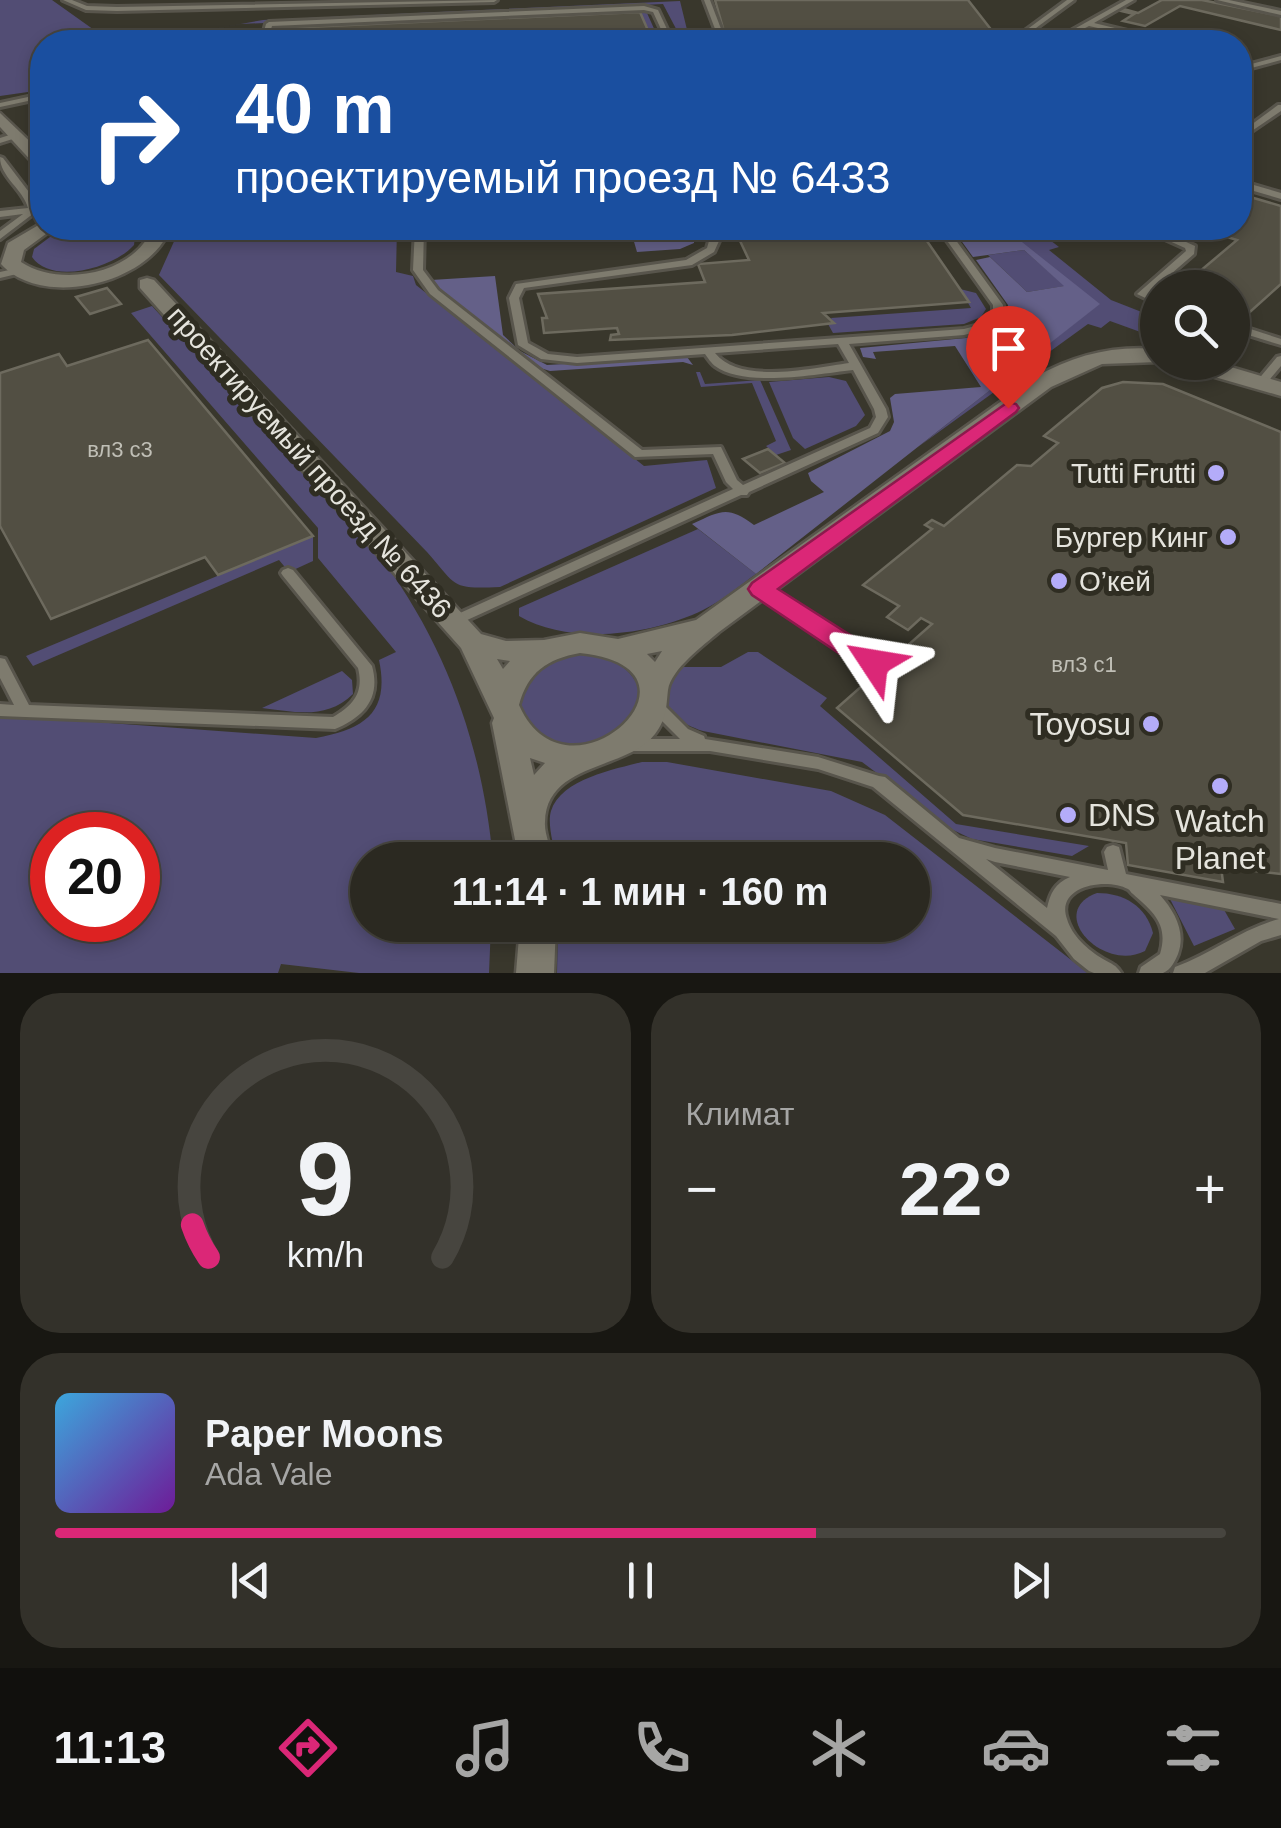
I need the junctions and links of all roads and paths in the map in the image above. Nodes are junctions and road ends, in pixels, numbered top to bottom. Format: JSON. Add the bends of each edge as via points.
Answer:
{"nodes":[{"id":1,"x":66,"y":0,"type":"edge"},
{"id":2,"x":494,"y":0,"type":"edge"},
{"id":3,"x":707,"y":0,"type":"edge"},
{"id":4,"x":1071,"y":0,"type":"edge"},
{"id":5,"x":1131,"y":0,"type":"edge"},
{"id":6,"x":1220,"y":0,"type":"edge"},
{"id":7,"x":1281,"y":13,"type":"edge"},
{"id":8,"x":1088,"y":23,"type":"junction"},
{"id":9,"x":267,"y":30,"type":"edge"},
{"id":10,"x":665,"y":30,"type":"edge"},
{"id":11,"x":718,"y":30,"type":"edge"},
{"id":12,"x":1030,"y":30,"type":"edge"},
{"id":13,"x":1075,"y":30,"type":"edge"},
{"id":14,"x":1117,"y":30,"type":"edge"},
{"id":15,"x":1281,"y":58,"type":"edge"},
{"id":16,"x":1252,"y":63,"type":"edge"},
{"id":17,"x":1257,"y":64,"type":"junction"},
{"id":18,"x":1252,"y":65,"type":"edge"},
{"id":19,"x":30,"y":99,"type":"edge"},
{"id":20,"x":0,"y":105,"type":"edge"},
{"id":21,"x":1281,"y":107,"type":"edge"},
{"id":22,"x":1276,"y":115,"type":"edge"},
{"id":23,"x":0,"y":118,"type":"edge"},
{"id":24,"x":1252,"y":130,"type":"edge"},
{"id":25,"x":8,"y":138,"type":"edge"},
{"id":26,"x":30,"y":154,"type":"edge"},
{"id":27,"x":0,"y":160,"type":"edge"},
{"id":28,"x":1252,"y":188,"type":"edge"},
{"id":29,"x":1281,"y":196,"type":"edge"},
{"id":30,"x":30,"y":199,"type":"edge"},
{"id":31,"x":30,"y":210,"type":"edge"},
{"id":32,"x":30,"y":212,"type":"edge"},
{"id":33,"x":0,"y":214,"type":"edge"},
{"id":34,"x":0,"y":236,"type":"edge"},
{"id":35,"x":30,"y":237,"type":"edge"},
{"id":36,"x":153,"y":240,"type":"edge"},
{"id":37,"x":156,"y":240,"type":"edge"},
{"id":38,"x":419,"y":240,"type":"edge"},
{"id":39,"x":714,"y":240,"type":"edge"},
{"id":40,"x":953,"y":240,"type":"edge"},
{"id":41,"x":1176,"y":240,"type":"edge"},
{"id":42,"x":7,"y":269,"type":"edge"},
{"id":43,"x":1170,"y":270,"type":"edge"},
{"id":44,"x":82,"y":279,"type":"junction"},
{"id":45,"x":147,"y":284,"type":"junction"},
{"id":46,"x":1250,"y":332,"type":"edge"},
{"id":47,"x":842,"y":341,"type":"junction"},
{"id":48,"x":1281,"y":342,"type":"edge"},
{"id":49,"x":708,"y":350,"type":"junction"},
{"id":50,"x":1140,"y":355,"type":"edge"},
{"id":51,"x":1281,"y":359,"type":"edge"},
{"id":52,"x":856,"y":366,"type":"junction"},
{"id":53,"x":1271,"y":386,"type":"edge"},
{"id":54,"x":743,"y":492,"type":"junction"},
{"id":55,"x":288,"y":573,"type":"dead end"},
{"id":56,"x":760,"y":589,"type":"junction"},
{"id":57,"x":709,"y":625,"type":"junction"},
{"id":58,"x":463,"y":631,"type":"junction"},
{"id":59,"x":618,"y":649,"type":"junction"},
{"id":60,"x":542,"y":650,"type":"junction"},
{"id":61,"x":0,"y":663,"type":"edge"},
{"id":62,"x":874,"y":663,"type":"dead end"},
{"id":63,"x":655,"y":696,"type":"junction"},
{"id":64,"x":0,"y":710,"type":"edge"},
{"id":65,"x":25,"y":712,"type":"junction"},
{"id":66,"x":504,"y":713,"type":"junction"},
{"id":67,"x":710,"y":745,"type":"junction"},
{"id":68,"x":618,"y":748,"type":"junction"},
{"id":69,"x":584,"y":756,"type":"junction"},
{"id":70,"x":528,"y":820,"type":"junction"},
{"id":71,"x":532,"y":842,"type":"edge"},
{"id":72,"x":954,"y":842,"type":"junction"},
{"id":73,"x":1113,"y":852,"type":"dead end"},
{"id":74,"x":1116,"y":880,"type":"junction"},
{"id":75,"x":1281,"y":912,"type":"edge"},
{"id":76,"x":1281,"y":927,"type":"edge"},
{"id":77,"x":1060,"y":929,"type":"junction"},
{"id":78,"x":537,"y":942,"type":"edge"},
{"id":79,"x":535,"y":973,"type":"edge"},
{"id":80,"x":1112,"y":973,"type":"edge"},
{"id":81,"x":1148,"y":973,"type":"edge"},
{"id":82,"x":1182,"y":973,"type":"edge"}],
"edges":[{"from":1,"to":2,"type":"lane","via":[[117,9]]},
{"from":3,"to":11,"type":"lane"},
{"from":4,"to":12,"type":"lane"},
{"from":5,"to":8,"type":"lane"},
{"from":6,"to":7,"type":"lane"},
{"from":8,"to":13,"type":"lane"},
{"from":8,"to":14,"type":"lane"},
{"from":9,"to":10,"type":"lane","via":[[269,24],[644,8],[656,11]]},
{"from":15,"to":17,"type":"lane"},
{"from":16,"to":17,"type":"lane"},
{"from":17,"to":18,"type":"lane"},
{"from":19,"to":20,"type":"lane"},
{"from":21,"to":22,"type":"lane"},
{"from":22,"to":24,"type":"lane"},
{"from":23,"to":25,"type":"street"},
{"from":25,"to":26,"type":"street"},
{"from":27,"to":30,"type":"lane"},
{"from":28,"to":29,"type":"lane"},
{"from":31,"to":33,"type":"lane"},
{"from":32,"to":34,"type":"lane"},
{"from":35,"to":42,"type":"street","via":[[14,247]]},
{"from":36,"to":44,"type":"street","via":[[120,270]]},
{"from":37,"to":45,"type":"street"},
{"from":38,"to":54,"type":"lane","via":[[420,278],[434,292],[638,454],[717,450]]},
{"from":39,"to":49,"type":"lane","via":[[711,250],[690,263],[530,282],[514,291],[519,337],[544,357]]},
{"from":40,"to":47,"type":"lane","via":[[994,297],[998,318],[991,325]]},
{"from":41,"to":43,"type":"lane","via":[[1191,252]]},
{"from":42,"to":44,"type":"street","via":[[44,280]]},
{"from":44,"to":45,"type":"street"},
{"from":45,"to":58,"type":"street","name":"проектируемый проезд № 6436"},
{"from":46,"to":48,"type":"lane"},
{"from":47,"to":49,"type":"lane"},
{"from":47,"to":52,"type":"lane"},
{"from":49,"to":52,"type":"lane","via":[[717,366],[738,374]]},
{"from":50,"to":56,"type":"street","via":[[1076,362],[1043,382]]},
{"from":51,"to":53,"type":"lane"},
{"from":52,"to":54,"type":"lane","via":[[880,410],[880,424]]},
{"from":54,"to":58,"type":"lane"},
{"from":55,"to":65,"type":"lane","via":[[365,666],[366,697],[348,716],[323,725]]},
{"from":56,"to":57,"type":"street"},
{"from":56,"to":62,"type":"lane"},
{"from":57,"to":59,"type":"street","name":"проектируемый проезд № 6436"},
{"from":57,"to":63,"type":"street","via":[[678,650]]},
{"from":58,"to":60,"type":"street","name":"проектируемый проезд № 6436","via":[[506,651]]},
{"from":58,"to":66,"type":"street","name":"проектируемый проезд № 6436","via":[[491,675]]},
{"from":59,"to":60,"type":"street","name":"проектируемый проезд № 6436","via":[[580,642]]},
{"from":59,"to":63,"type":"street","via":[[648,673]]},
{"from":60,"to":66,"type":"street","via":[[512,675]]},
{"from":61,"to":65,"type":"lane"},
{"from":63,"to":67,"type":"lane","via":[[682,733]]},
{"from":63,"to":68,"type":"street","via":[[648,721]]},
{"from":64,"to":65,"type":"lane"},
{"from":66,"to":69,"type":"street","name":"проектируемый проезд № 6436","via":[[535,747]]},
{"from":66,"to":70,"type":"street","name":"проектируемый проезд № 6436"},
{"from":67,"to":68,"type":"lane"},
{"from":67,"to":72,"type":"lane","via":[[818,763],[879,782]]},
{"from":68,"to":69,"type":"street","name":"проектируемый проезд № 6436"},
{"from":69,"to":70,"type":"street","name":"проектируемый проезд № 6436","via":[[542,784]]},
{"from":70,"to":71,"type":"street","name":"проектируемый проезд № 6436"},
{"from":72,"to":74,"type":"lane"},
{"from":72,"to":77,"type":"lane"},
{"from":73,"to":74,"type":"lane"},
{"from":74,"to":75,"type":"lane"},
{"from":74,"to":77,"type":"lane","via":[[1074,882],[1056,910]]},
{"from":74,"to":81,"type":"lane","via":[[1156,903],[1172,932],[1167,959]]},
{"from":76,"to":82,"type":"lane"},
{"from":77,"to":80,"type":"lane","via":[[1081,958]]},
{"from":78,"to":79,"type":"street"}]}
